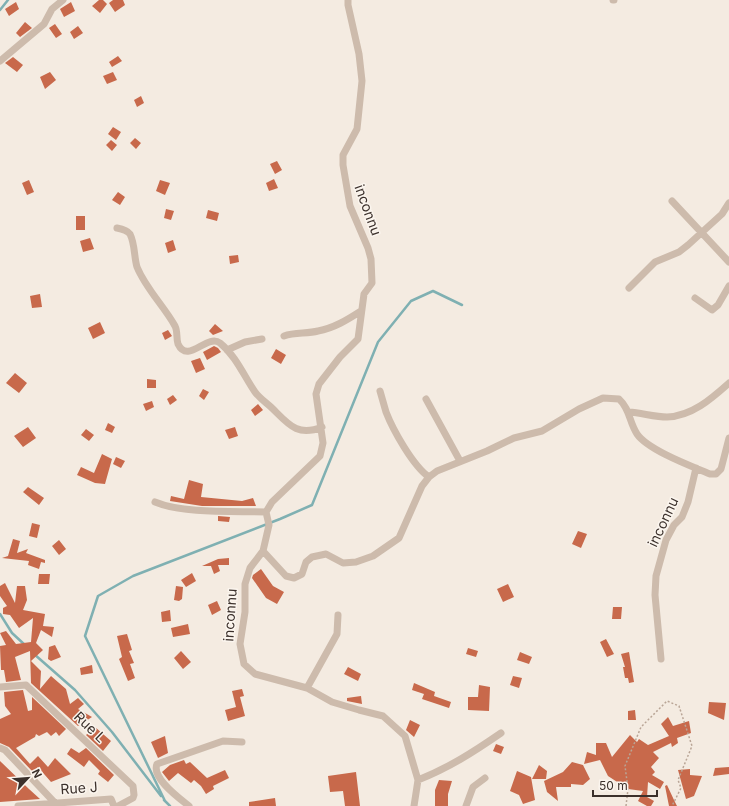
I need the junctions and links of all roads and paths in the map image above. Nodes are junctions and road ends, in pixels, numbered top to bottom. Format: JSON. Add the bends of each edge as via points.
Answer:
{"nodes":[{"id":1,"x":63,"y":0,"type":"edge"},
{"id":2,"x":348,"y":0,"type":"edge"},
{"id":3,"x":0,"y":61,"type":"edge"},
{"id":4,"x":672,"y":201,"type":"dead end"},
{"id":5,"x":729,"y":203,"type":"edge"},
{"id":6,"x":117,"y":228,"type":"dead end"},
{"id":7,"x":701,"y":233,"type":"junction"},
{"id":8,"x":729,"y":262,"type":"edge"},
{"id":9,"x":729,"y":286,"type":"edge"},
{"id":10,"x":629,"y":288,"type":"dead end"},
{"id":11,"x":696,"y":298,"type":"dead end"},
{"id":12,"x":361,"y":311,"type":"junction"},
{"id":13,"x":284,"y":336,"type":"dead end"},
{"id":14,"x":262,"y":339,"type":"dead end"},
{"id":15,"x":227,"y":350,"type":"junction"},
{"id":16,"x":729,"y":383,"type":"edge"},
{"id":17,"x":380,"y":391,"type":"dead end"},
{"id":18,"x":426,"y":399,"type":"dead end"},
{"id":19,"x":629,"y":412,"type":"junction"},
{"id":20,"x":322,"y":427,"type":"junction"},
{"id":21,"x":729,"y":438,"type":"edge"},
{"id":22,"x":460,"y":461,"type":"junction"},
{"id":23,"x":696,"y":468,"type":"junction"},
{"id":24,"x":429,"y":477,"type":"junction"},
{"id":25,"x":155,"y":502,"type":"dead end"},
{"id":26,"x":266,"y":514,"type":"junction"},
{"id":27,"x":263,"y":551,"type":"junction"},
{"id":28,"x":338,"y":615,"type":"dead end"},
{"id":29,"x":661,"y":659,"type":"dead end"},
{"id":30,"x":0,"y":688,"type":"edge"},
{"id":31,"x":307,"y":688,"type":"junction"},
{"id":32,"x":501,"y":733,"type":"dead end"},
{"id":33,"x":242,"y":742,"type":"dead end"},
{"id":34,"x":0,"y":748,"type":"edge"},
{"id":35,"x":485,"y":778,"type":"dead end"},
{"id":36,"x":418,"y":780,"type":"junction"},
{"id":37,"x":55,"y":805,"type":"edge"},
{"id":38,"x":18,"y":806,"type":"edge"},
{"id":39,"x":114,"y":806,"type":"edge"},
{"id":40,"x":118,"y":806,"type":"edge"},
{"id":41,"x":189,"y":806,"type":"edge"},
{"id":42,"x":414,"y":806,"type":"edge"},
{"id":43,"x":466,"y":806,"type":"edge"},
{"id":44,"x":626,"y":806,"type":"edge"},
{"id":45,"x":672,"y":806,"type":"edge"}],
"edges":[{"from":1,"to":3,"type":"street","via":[[52,9],[44,24]]},
{"from":2,"to":12,"type":"street","name":"inconnu","via":[[362,81],[357,128],[343,155],[343,165],[346,192],[368,248],[373,276],[372,283],[364,294]]},
{"from":4,"to":7,"type":"street"},
{"from":5,"to":7,"type":"street","via":[[722,214]]},
{"from":6,"to":15,"type":"street","via":[[130,234],[137,267],[176,327],[181,348],[190,351],[213,340]]},
{"from":7,"to":8,"type":"street"},
{"from":7,"to":10,"type":"street","via":[[679,252],[655,262]]},
{"from":9,"to":11,"type":"street","via":[[718,305],[712,310]]},
{"from":12,"to":13,"type":"street","via":[[343,322],[318,331]]},
{"from":12,"to":20,"type":"street","name":"inconnu","via":[[362,325],[358,339],[319,384],[316,394]]},
{"from":14,"to":15,"type":"street","via":[[245,342]]},
{"from":15,"to":20,"type":"street","via":[[255,393],[281,419],[303,431]]},
{"from":16,"to":19,"type":"street","via":[[704,404],[685,414],[667,417]]},
{"from":17,"to":24,"type":"street","via":[[386,412],[404,445],[424,474]]},
{"from":18,"to":22,"type":"street"},
{"from":19,"to":22,"type":"street","via":[[620,399],[603,398],[542,431],[514,438]]},
{"from":19,"to":23,"type":"street","via":[[638,435],[661,452]]},
{"from":20,"to":26,"type":"street","name":"inconnu","via":[[323,443],[320,456],[272,502]]},
{"from":21,"to":23,"type":"street","via":[[721,469],[716,474]]},
{"from":22,"to":24,"type":"street"},
{"from":23,"to":29,"type":"street","name":"inconnu","via":[[688,502],[682,517],[666,540],[656,576],[655,595]]},
{"from":24,"to":27,"type":"street","via":[[422,486],[399,538],[373,556],[343,563],[326,554],[312,557],[306,562],[302,574],[294,578],[286,576]]},
{"from":25,"to":26,"type":"street","via":[[165,506],[210,511]]},
{"from":26,"to":27,"type":"street","name":"inconnu","via":[[269,525]]},
{"from":27,"to":31,"type":"street","name":"inconnu","via":[[250,568],[245,584],[245,612],[240,644],[244,664],[255,674]]},
{"from":28,"to":31,"type":"street","via":[[337,634]]},
{"from":30,"to":40,"type":"street","name":"Rue L","via":[[28,686],[133,786],[133,798]]},
{"from":31,"to":36,"type":"street","name":"inconnu","via":[[332,702],[383,716],[405,736]]},
{"from":32,"to":36,"type":"street","via":[[444,770]]},
{"from":33,"to":41,"type":"street","via":[[223,741],[157,764],[156,771],[162,781]]},
{"from":34,"to":37,"type":"street","via":[[5,750]]},
{"from":35,"to":43,"type":"street","via":[[473,787]]},
{"from":36,"to":42,"type":"street","name":"inconnu"},
{"from":37,"to":38,"type":"street","name":"Rue J"},
{"from":37,"to":39,"type":"street","name":"Rue J","via":[[111,799]]},
{"from":44,"to":45,"type":"path","via":[[628,789],[625,766],[641,727],[667,701],[679,706],[692,746],[678,780],[681,788]]}]}
